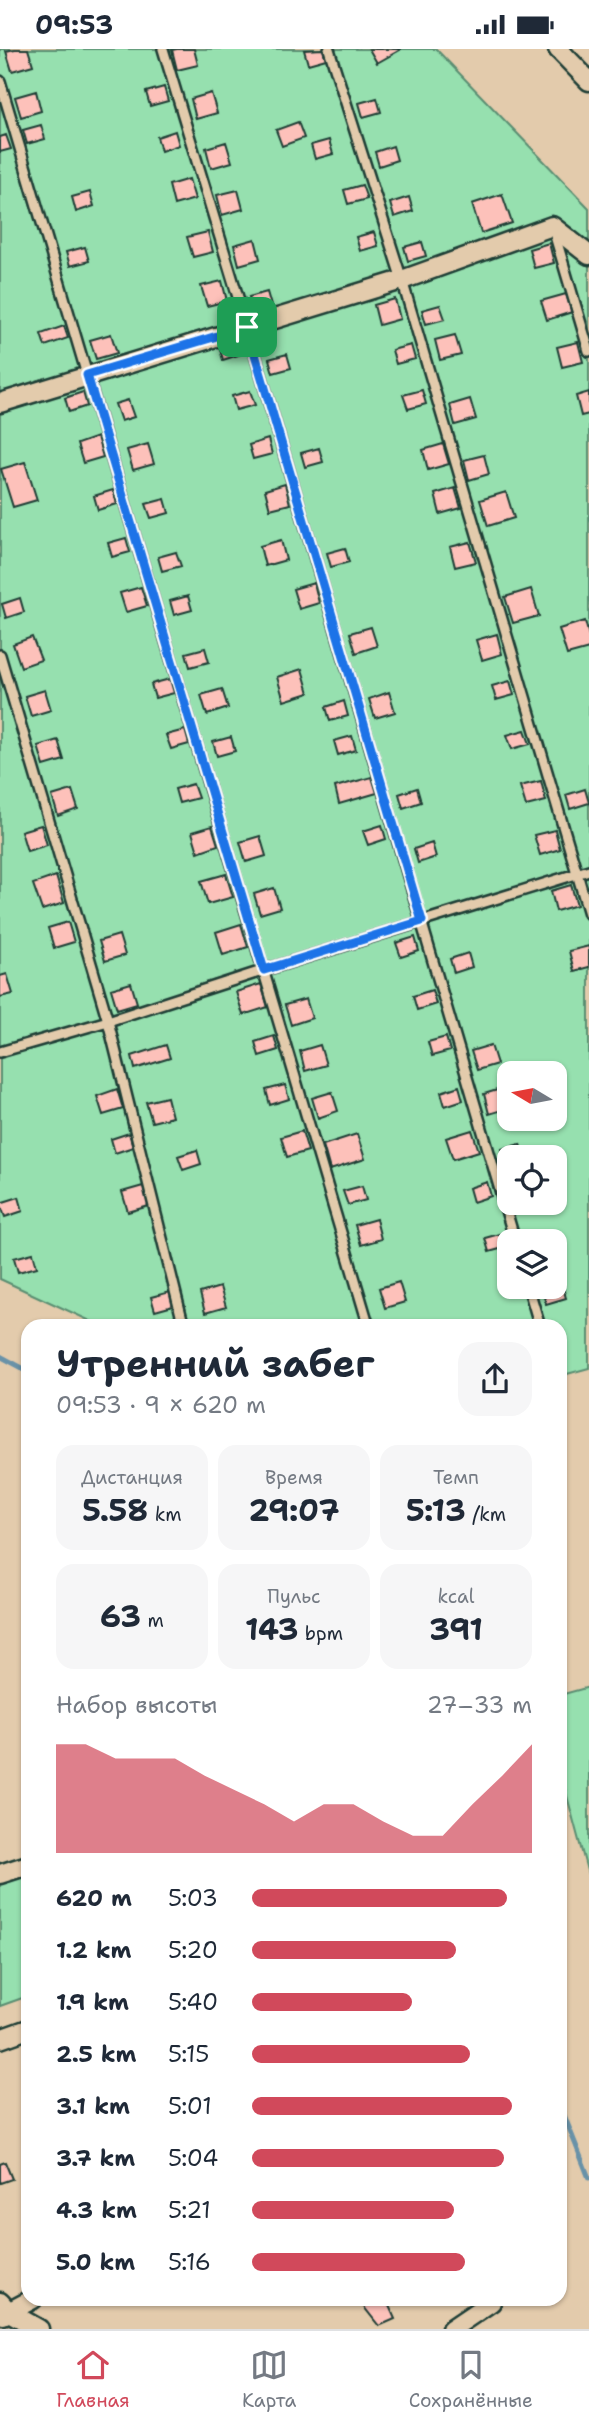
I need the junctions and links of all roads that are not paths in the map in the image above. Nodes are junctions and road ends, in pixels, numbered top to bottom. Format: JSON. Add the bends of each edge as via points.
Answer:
{"nodes":[{"id":1,"x":163,"y":49,"type":"edge"},
{"id":2,"x":329,"y":49,"type":"edge"},
{"id":3,"x":558,"y":49,"type":"edge"},
{"id":4,"x":0,"y":81,"type":"edge"},
{"id":5,"x":589,"y":81,"type":"edge"},
{"id":6,"x":552,"y":226,"type":"junction"},
{"id":7,"x":589,"y":255,"type":"edge"},
{"id":8,"x":402,"y":279,"type":"junction"},
{"id":9,"x":247,"y":327,"type":"junction"},
{"id":10,"x":589,"y":351,"type":"edge"},
{"id":11,"x":87,"y":375,"type":"junction"},
{"id":12,"x":0,"y":403,"type":"edge"},
{"id":13,"x":0,"y":655,"type":"edge"},
{"id":14,"x":589,"y":870,"type":"edge"},
{"id":15,"x":578,"y":874,"type":"junction"},
{"id":16,"x":589,"y":914,"type":"edge"},
{"id":17,"x":422,"y":921,"type":"junction"},
{"id":18,"x":264,"y":970,"type":"junction"},
{"id":19,"x":108,"y":1021,"type":"junction"},
{"id":20,"x":0,"y":1052,"type":"edge"},
{"id":21,"x":512,"y":1229,"type":"edge"},
{"id":22,"x":532,"y":1299,"type":"edge"},
{"id":23,"x":182,"y":1319,"type":"edge"},
{"id":24,"x":367,"y":1319,"type":"edge"},
{"id":25,"x":538,"y":1319,"type":"edge"},
{"id":26,"x":21,"y":1867,"type":"edge"},
{"id":27,"x":0,"y":1874,"type":"edge"},
{"id":28,"x":21,"y":2032,"type":"edge"},
{"id":29,"x":0,"y":2039,"type":"edge"},
{"id":30,"x":21,"y":2303,"type":"edge"},
{"id":31,"x":485,"y":2306,"type":"edge"},
{"id":32,"x":3,"y":2310,"type":"edge"},
{"id":33,"x":39,"y":2329,"type":"edge"},
{"id":34,"x":451,"y":2329,"type":"edge"}],
"edges":[{"from":1,"to":9,"type":"lane"},
{"from":2,"to":8,"type":"lane"},
{"from":3,"to":5,"type":"street"},
{"from":4,"to":11,"type":"lane"},
{"from":6,"to":7,"type":"street"},
{"from":6,"to":8,"type":"street"},
{"from":6,"to":10,"type":"lane"},
{"from":8,"to":9,"type":"street"},
{"from":8,"to":15,"type":"lane"},
{"from":9,"to":11,"type":"street"},
{"from":9,"to":17,"type":"lane"},
{"from":11,"to":12,"type":"street"},
{"from":11,"to":18,"type":"lane"},
{"from":13,"to":19,"type":"lane"},
{"from":14,"to":15,"type":"lane"},
{"from":15,"to":16,"type":"lane"},
{"from":15,"to":17,"type":"lane"},
{"from":17,"to":18,"type":"lane"},
{"from":17,"to":21,"type":"lane"},
{"from":18,"to":19,"type":"lane"},
{"from":18,"to":24,"type":"lane"},
{"from":19,"to":20,"type":"lane"},
{"from":19,"to":23,"type":"lane"},
{"from":22,"to":25,"type":"lane"},
{"from":26,"to":27,"type":"street"},
{"from":28,"to":29,"type":"street"},
{"from":30,"to":32,"type":"street"},
{"from":31,"to":34,"type":"street"},
{"from":32,"to":33,"type":"street"}]}
